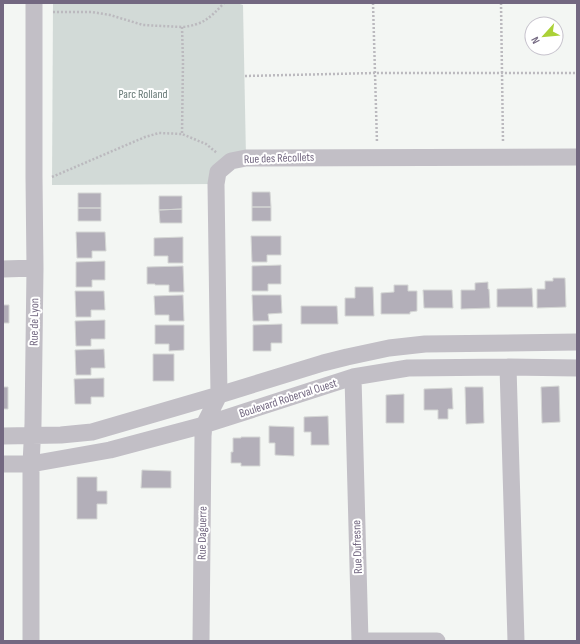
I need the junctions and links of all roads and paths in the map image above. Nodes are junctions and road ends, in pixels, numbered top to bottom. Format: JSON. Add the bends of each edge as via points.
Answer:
{"nodes":[{"id":1,"x":34,"y":3,"type":"edge"},
{"id":2,"x":224,"y":3,"type":"edge"},
{"id":3,"x":373,"y":3,"type":"edge"},
{"id":4,"x":501,"y":3,"type":"edge"},
{"id":5,"x":53,"y":12,"type":"dead end"},
{"id":6,"x":182,"y":27,"type":"junction"},
{"id":7,"x":375,"y":73,"type":"junction"},
{"id":8,"x":502,"y":73,"type":"junction"},
{"id":9,"x":577,"y":73,"type":"edge"},
{"id":10,"x":245,"y":76,"type":"dead end"},
{"id":11,"x":182,"y":134,"type":"junction"},
{"id":12,"x":222,"y":157,"type":"dead end"},
{"id":13,"x":377,"y":157,"type":"junction"},
{"id":14,"x":503,"y":157,"type":"junction"},
{"id":15,"x":577,"y":157,"type":"edge"},
{"id":16,"x":52,"y":177,"type":"dead end"},
{"id":17,"x":35,"y":268,"type":"junction"},
{"id":18,"x":3,"y":269,"type":"edge"},
{"id":19,"x":577,"y":342,"type":"edge"},
{"id":20,"x":508,"y":367,"type":"junction"},
{"id":21,"x":577,"y":368,"type":"edge"},
{"id":22,"x":353,"y":377,"type":"junction"},
{"id":23,"x":219,"y":395,"type":"junction"},
{"id":24,"x":204,"y":424,"type":"junction"},
{"id":25,"x":3,"y":436,"type":"edge"},
{"id":26,"x":32,"y":436,"type":"junction"},
{"id":27,"x":3,"y":464,"type":"edge"},
{"id":28,"x":31,"y":464,"type":"junction"},
{"id":29,"x":31,"y":641,"type":"edge"},
{"id":30,"x":201,"y":641,"type":"edge"},
{"id":31,"x":437,"y":641,"type":"edge"},
{"id":32,"x":516,"y":641,"type":"edge"}],
"edges":[{"from":1,"to":17,"type":"street","name":"Rue de Lyon"},
{"from":2,"to":6,"type":"path","via":[[206,21]]},
{"from":3,"to":7,"type":"path"},
{"from":4,"to":8,"type":"path"},
{"from":5,"to":6,"type":"path","via":[[92,12],[143,25]]},
{"from":6,"to":11,"type":"path"},
{"from":7,"to":8,"type":"path"},
{"from":7,"to":10,"type":"path"},
{"from":7,"to":13,"type":"path"},
{"from":8,"to":9,"type":"path"},
{"from":8,"to":14,"type":"path"},
{"from":11,"to":12,"type":"path","via":[[206,144]]},
{"from":11,"to":16,"type":"path","via":[[159,133],[145,136]]},
{"from":13,"to":14,"type":"street","name":"Rue des Récollets"},
{"from":13,"to":23,"type":"street","name":"Rue des Récollets","via":[[246,158],[231,161],[218,172],[216,184]]},
{"from":14,"to":15,"type":"street","name":"Rue des Récollets"},
{"from":17,"to":18,"type":"street"},
{"from":17,"to":26,"type":"street","name":"Rue de Lyon"},
{"from":19,"to":23,"type":"street","name":"Boulevard Roberval Ouest","via":[[453,343],[390,348],[323,363]]},
{"from":20,"to":21,"type":"street","name":"Boulevard Roberval Ouest"},
{"from":20,"to":22,"type":"street","name":"Boulevard Roberval Ouest","via":[[408,368]]},
{"from":20,"to":32,"type":"street"},
{"from":22,"to":24,"type":"street","name":"Boulevard Roberval Ouest"},
{"from":22,"to":31,"type":"street","name":"Rue Dufresne","via":[[360,641]]},
{"from":23,"to":24,"type":"street","name":"Rue des Récollets"},
{"from":23,"to":26,"type":"street","name":"Boulevard Roberval Ouest","via":[[92,432]]},
{"from":24,"to":28,"type":"street","name":"Boulevard Roberval Ouest","via":[[110,450]]},
{"from":24,"to":30,"type":"street","name":"Rue Daguerre"},
{"from":25,"to":26,"type":"street","name":"Boulevard Roberval Ouest"},
{"from":26,"to":28,"type":"street","name":"Rue de Lyon"},
{"from":27,"to":28,"type":"street","name":"Boulevard Roberval Ouest"},
{"from":28,"to":29,"type":"street","name":"Rue de Lyon"}]}
